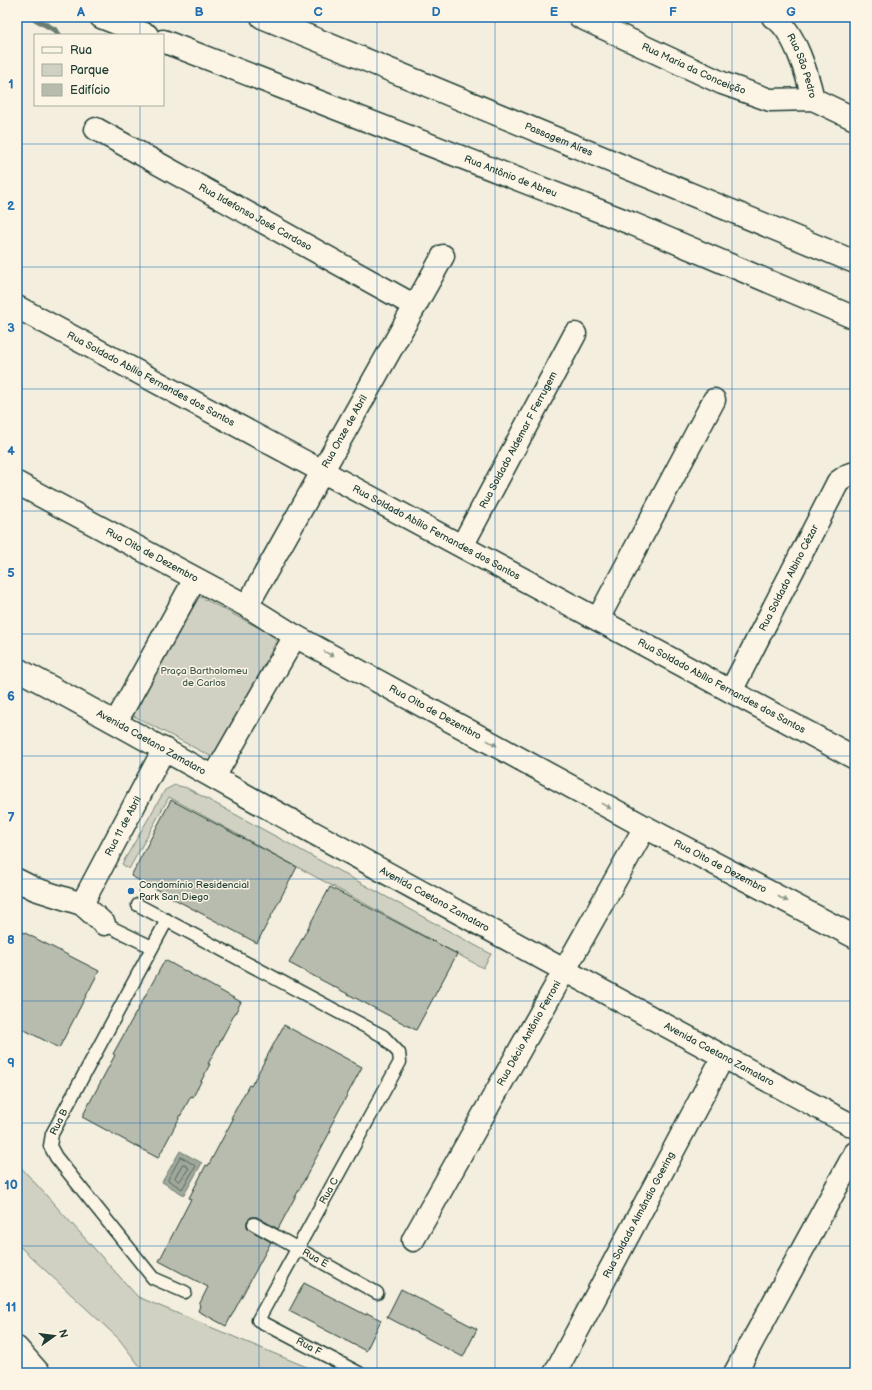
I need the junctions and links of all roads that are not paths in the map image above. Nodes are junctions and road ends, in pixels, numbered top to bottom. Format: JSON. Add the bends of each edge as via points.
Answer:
{"nodes":[{"id":1,"x":101,"y":17,"type":"edge"},
{"id":2,"x":262,"y":17,"type":"edge"},
{"id":3,"x":580,"y":17,"type":"edge"},
{"id":4,"x":773,"y":17,"type":"edge"},
{"id":5,"x":144,"y":34,"type":"edge"},
{"id":6,"x":164,"y":41,"type":"edge"},
{"id":7,"x":813,"y":99,"type":"junction"},
{"id":8,"x":855,"y":119,"type":"edge"},
{"id":9,"x":96,"y":129,"type":"dead end"},
{"id":10,"x":443,"y":256,"type":"dead end"},
{"id":11,"x":855,"y":262,"type":"edge"},
{"id":12,"x":415,"y":306,"type":"junction"},
{"id":13,"x":17,"y":307,"type":"edge"},
{"id":14,"x":855,"y":318,"type":"edge"},
{"id":15,"x":575,"y":334,"type":"dead end"},
{"id":16,"x":714,"y":400,"type":"dead end"},
{"id":17,"x":322,"y":471,"type":"junction"},
{"id":18,"x":855,"y":474,"type":"edge"},
{"id":19,"x":17,"y":483,"type":"edge"},
{"id":20,"x":462,"y":546,"type":"junction"},
{"id":21,"x":195,"y":579,"type":"junction"},
{"id":22,"x":247,"y":606,"type":"junction"},
{"id":23,"x":598,"y":619,"type":"junction"},
{"id":24,"x":294,"y":636,"type":"junction"},
{"id":25,"x":17,"y":669,"type":"edge"},
{"id":26,"x":731,"y":691,"type":"junction"},
{"id":27,"x":116,"y":722,"type":"junction"},
{"id":28,"x":164,"y":749,"type":"junction"},
{"id":29,"x":855,"y":758,"type":"edge"},
{"id":30,"x":214,"y":777,"type":"junction"},
{"id":31,"x":645,"y":827,"type":"junction"},
{"id":32,"x":17,"y":880,"type":"edge"},
{"id":33,"x":82,"y":904,"type":"junction"},
{"id":34,"x":138,"y":905,"type":"dead end"},
{"id":35,"x":167,"y":920,"type":"junction"},
{"id":36,"x":104,"y":924,"type":"joint"},
{"id":37,"x":855,"y":937,"type":"edge"},
{"id":38,"x":152,"y":947,"type":"junction"},
{"id":39,"x":565,"y":970,"type":"junction"},
{"id":40,"x":723,"y":1057,"type":"junction"},
{"id":41,"x":855,"y":1127,"type":"edge"},
{"id":42,"x":855,"y":1153,"type":"edge"},
{"id":43,"x":254,"y":1224,"type":"dead end"},
{"id":44,"x":413,"y":1240,"type":"dead end"},
{"id":45,"x":297,"y":1248,"type":"junction"},
{"id":46,"x":185,"y":1292,"type":"dead end"},
{"id":47,"x":377,"y":1293,"type":"dead end"},
{"id":48,"x":258,"y":1320,"type":"joint"},
{"id":49,"x":17,"y":1348,"type":"edge"},
{"id":50,"x":39,"y":1373,"type":"edge"},
{"id":51,"x":359,"y":1373,"type":"edge"},
{"id":52,"x":555,"y":1373,"type":"edge"},
{"id":53,"x":735,"y":1373,"type":"edge"}],
"edges":[{"from":1,"to":5,"type":"main road"},
{"from":2,"to":11,"type":"main road","name":"Passagem Aíres"},
{"from":3,"to":7,"type":"main road","name":"Rua Maria da Conceição","via":[[722,83],[770,100]]},
{"from":4,"to":7,"type":"main road","name":"Rua São Pedro","via":[[778,19],[795,44],[808,77]]},
{"from":6,"to":14,"type":"main road","name":"Rua Antônio de Abreu","via":[[633,224]]},
{"from":7,"to":8,"type":"main road","name":"Rua São Pedro"},
{"from":9,"to":12,"type":"main road","name":"Rua Ildefonso José Cardoso"},
{"from":10,"to":12,"type":"main road","name":"Rua Onze de Abril"},
{"from":12,"to":17,"type":"main road","name":"Rua Onze de Abril"},
{"from":13,"to":17,"type":"main road","name":"Rua Soldado Abílio Fernandes dos Santos"},
{"from":15,"to":20,"type":"main road","name":"Rua Soldado Aldemar F Ferrugem"},
{"from":16,"to":23,"type":"main road"},
{"from":17,"to":20,"type":"main road","name":"Rua Soldado Abílio Fernandes dos Santos"},
{"from":17,"to":22,"type":"main road","name":"Rua Onze de Abril"},
{"from":18,"to":26,"type":"main road","name":"Rua Soldado Albino Cézar","via":[[848,475],[838,482]]},
{"from":19,"to":21,"type":"main road","name":"Rua Oito de Dezembro"},
{"from":20,"to":23,"type":"main road","name":"Rua Soldado Abílio Fernandes dos Santos"},
{"from":21,"to":22,"type":"main road","name":"Rua Oito de Dezembro"},
{"from":21,"to":27,"type":"main road"},
{"from":22,"to":24,"type":"main road","name":"Rua Oito de Dezembro"},
{"from":23,"to":26,"type":"main road","name":"Rua Soldado Abílio Fernandes dos Santos"},
{"from":24,"to":30,"type":"main road"},
{"from":24,"to":31,"type":"main road","name":"Rua Oito de Dezembro","one_way":true},
{"from":25,"to":27,"type":"main road","name":"Avenida Caetano Zamataro"},
{"from":26,"to":29,"type":"main road","name":"Rua Soldado Abílio Fernandes dos Santos"},
{"from":27,"to":28,"type":"main road","name":"Avenida Caetano Zamataro"},
{"from":28,"to":30,"type":"main road","name":"Avenida Caetano Zamataro"},
{"from":28,"to":33,"type":"main road","name":"Rua 11 de Abril"},
{"from":30,"to":39,"type":"main road","name":"Avenida Caetano Zamataro"},
{"from":31,"to":37,"type":"main road","name":"Rua Oito de Dezembro","one_way":true},
{"from":31,"to":39,"type":"main road","name":"Rua Décio Antônio Ferroni"},
{"from":32,"to":33,"type":"main road","via":[[35,889]]},
{"from":33,"to":36,"type":"main road"},
{"from":34,"to":35,"type":"lane"},
{"from":35,"to":38,"type":"lane","name":"Rua B"},
{"from":35,"to":45,"type":"lane","name":"Rua C","via":[[383,1036],[399,1054],[400,1062]]},
{"from":36,"to":38,"type":"lane"},
{"from":38,"to":46,"type":"lane","name":"Rua B","via":[[52,1134],[50,1146],[56,1157],[153,1278]]},
{"from":39,"to":40,"type":"main road","name":"Avenida Caetano Zamataro"},
{"from":39,"to":44,"type":"main road","name":"Rua Décio Antônio Ferroni"},
{"from":40,"to":41,"type":"main road","name":"Avenida Caetano Zamataro"},
{"from":40,"to":52,"type":"main road","name":"Rua Soldado Almândio Goering"},
{"from":42,"to":53,"type":"main road"},
{"from":43,"to":45,"type":"lane","name":"Rua E"},
{"from":45,"to":47,"type":"lane","name":"Rua E"},
{"from":45,"to":48,"type":"lane","name":"Rua C"},
{"from":48,"to":51,"type":"lane","name":"Rua F"},
{"from":49,"to":50,"type":"main road"}]}
